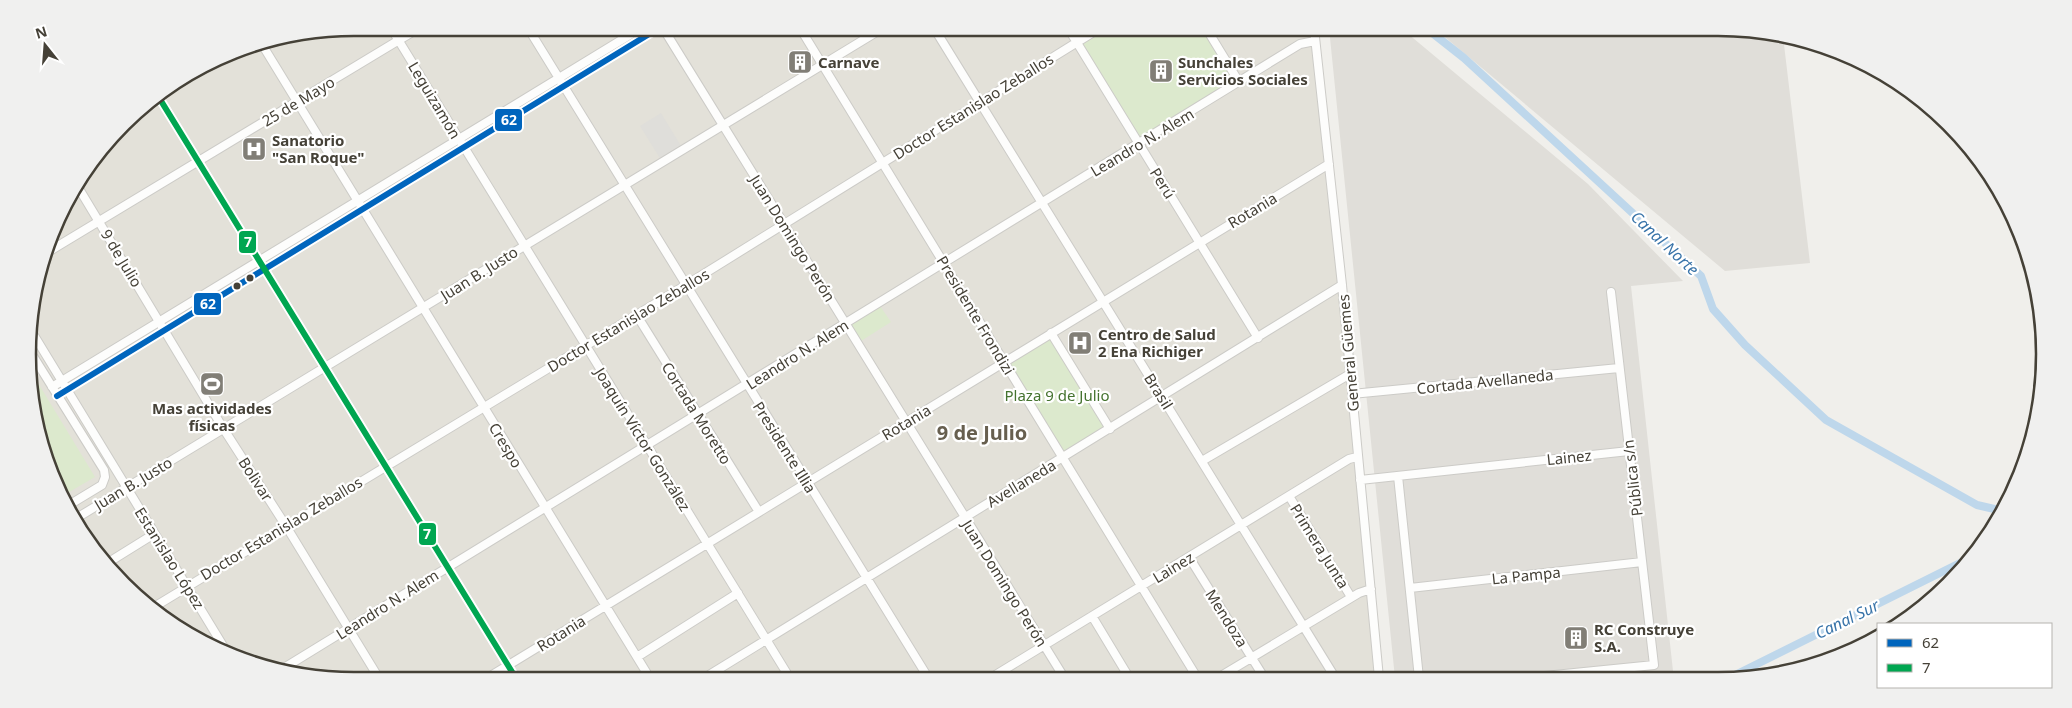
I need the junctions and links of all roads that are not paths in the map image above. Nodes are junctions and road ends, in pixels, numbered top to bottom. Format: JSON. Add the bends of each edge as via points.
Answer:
{"nodes":[{"id":1,"x":395,"y":36,"type":"edge"},
{"id":2,"x":405,"y":36,"type":"edge"},
{"id":3,"x":533,"y":36,"type":"edge"},
{"id":4,"x":628,"y":36,"type":"edge"},
{"id":5,"x":647,"y":36,"type":"edge"},
{"id":6,"x":666,"y":36,"type":"edge"},
{"id":7,"x":805,"y":36,"type":"edge"},
{"id":8,"x":870,"y":36,"type":"edge"},
{"id":9,"x":939,"y":36,"type":"edge"},
{"id":10,"x":1073,"y":36,"type":"edge"},
{"id":11,"x":1086,"y":36,"type":"edge"},
{"id":12,"x":1211,"y":36,"type":"edge"},
{"id":13,"x":1315,"y":36,"type":"edge"},
{"id":14,"x":398,"y":40,"type":"junction"},
{"id":15,"x":1316,"y":41,"type":"junction"},
{"id":16,"x":1076,"y":42,"type":"junction"},
{"id":17,"x":265,"y":49,"type":"edge"},
{"id":18,"x":823,"y":65,"type":"junction"},
{"id":19,"x":558,"y":78,"type":"junction"},
{"id":20,"x":1239,"y":82,"type":"junction"},
{"id":21,"x":563,"y":86,"type":"junction"},
{"id":22,"x":161,"y":102,"type":"edge"},
{"id":23,"x":296,"y":102,"type":"junction"},
{"id":24,"x":980,"y":102,"type":"junction"},
{"id":25,"x":722,"y":125,"type":"junction"},
{"id":26,"x":458,"y":139,"type":"junction"},
{"id":27,"x":1139,"y":144,"type":"junction"},
{"id":28,"x":464,"y":147,"type":"junction"},
{"id":29,"x":198,"y":161,"type":"junction"},
{"id":30,"x":882,"y":162,"type":"junction"},
{"id":31,"x":1329,"y":164,"type":"junction"},
{"id":32,"x":625,"y":185,"type":"junction"},
{"id":33,"x":81,"y":192,"type":"edge"},
{"id":34,"x":357,"y":201,"type":"junction"},
{"id":35,"x":1042,"y":203,"type":"junction"},
{"id":36,"x":362,"y":209,"type":"junction"},
{"id":37,"x":99,"y":221,"type":"junction"},
{"id":38,"x":784,"y":224,"type":"junction"},
{"id":39,"x":1200,"y":242,"type":"junction"},
{"id":40,"x":525,"y":246,"type":"junction"},
{"id":41,"x":54,"y":248,"type":"edge"},
{"id":42,"x":259,"y":260,"type":"junction"},
{"id":43,"x":944,"y":263,"type":"junction"},
{"id":44,"x":264,"y":269,"type":"junction"},
{"id":45,"x":686,"y":285,"type":"junction"},
{"id":46,"x":1342,"y":285,"type":"junction"},
{"id":47,"x":1611,"y":292,"type":"dead end"},
{"id":48,"x":1103,"y":302,"type":"junction"},
{"id":49,"x":424,"y":308,"type":"junction"},
{"id":50,"x":636,"y":314,"type":"junction"},
{"id":51,"x":159,"y":321,"type":"junction"},
{"id":52,"x":845,"y":324,"type":"junction"},
{"id":53,"x":164,"y":330,"type":"junction"},
{"id":54,"x":1051,"y":333,"type":"junction"},
{"id":55,"x":1258,"y":338,"type":"junction"},
{"id":56,"x":37,"y":340,"type":"edge"},
{"id":57,"x":586,"y":346,"type":"junction"},
{"id":58,"x":36,"y":361,"type":"edge"},
{"id":59,"x":1004,"y":362,"type":"junction"},
{"id":60,"x":325,"y":368,"type":"junction"},
{"id":61,"x":1619,"y":368,"type":"junction"},
{"id":62,"x":1350,"y":374,"type":"junction"},
{"id":63,"x":62,"y":381,"type":"junction"},
{"id":64,"x":747,"y":384,"type":"junction"},
{"id":65,"x":52,"y":387,"type":"junction"},
{"id":66,"x":67,"y":390,"type":"junction"},
{"id":67,"x":1352,"y":394,"type":"junction"},
{"id":68,"x":58,"y":396,"type":"junction"},
{"id":69,"x":1162,"y":397,"type":"junction"},
{"id":70,"x":483,"y":407,"type":"junction"},
{"id":71,"x":698,"y":414,"type":"junction"},
{"id":72,"x":906,"y":422,"type":"junction"},
{"id":73,"x":223,"y":428,"type":"junction"},
{"id":74,"x":1110,"y":429,"type":"junction"},
{"id":75,"x":646,"y":445,"type":"junction"},
{"id":76,"x":1629,"y":451,"type":"junction"},
{"id":77,"x":1063,"y":457,"type":"junction"},
{"id":78,"x":1357,"y":457,"type":"junction"},
{"id":79,"x":1202,"y":461,"type":"junction"},
{"id":80,"x":385,"y":465,"type":"junction"},
{"id":81,"x":1398,"y":476,"type":"junction"},
{"id":82,"x":1360,"y":480,"type":"junction"},
{"id":83,"x":808,"y":482,"type":"junction"},
{"id":84,"x":126,"y":487,"type":"junction"},
{"id":85,"x":1289,"y":496,"type":"junction"},
{"id":86,"x":73,"y":502,"type":"edge"},
{"id":87,"x":545,"y":508,"type":"junction"},
{"id":88,"x":758,"y":512,"type":"junction"},
{"id":89,"x":81,"y":516,"type":"edge"},
{"id":90,"x":965,"y":517,"type":"junction"},
{"id":91,"x":1242,"y":525,"type":"junction"},
{"id":92,"x":286,"y":526,"type":"junction"},
{"id":93,"x":154,"y":534,"type":"junction"},
{"id":94,"x":709,"y":545,"type":"junction"},
{"id":95,"x":1189,"y":557,"type":"junction"},
{"id":96,"x":112,"y":560,"type":"edge"},
{"id":97,"x":1642,"y":562,"type":"junction"},
{"id":98,"x":448,"y":567,"type":"junction"},
{"id":99,"x":867,"y":578,"type":"junction"},
{"id":100,"x":187,"y":586,"type":"junction"},
{"id":101,"x":1142,"y":586,"type":"junction"},
{"id":102,"x":1410,"y":588,"type":"junction"},
{"id":103,"x":1371,"y":589,"type":"junction"},
{"id":104,"x":738,"y":593,"type":"junction"},
{"id":105,"x":1351,"y":597,"type":"junction"},
{"id":106,"x":158,"y":604,"type":"edge"},
{"id":107,"x":606,"y":605,"type":"junction"},
{"id":108,"x":1092,"y":616,"type":"junction"},
{"id":109,"x":1304,"y":626,"type":"junction"},
{"id":110,"x":347,"y":629,"type":"junction"},
{"id":111,"x":766,"y":639,"type":"junction"},
{"id":112,"x":223,"y":644,"type":"edge"},
{"id":113,"x":1044,"y":646,"type":"junction"},
{"id":114,"x":637,"y":657,"type":"junction"},
{"id":115,"x":1252,"y":657,"type":"junction"},
{"id":116,"x":289,"y":665,"type":"edge"},
{"id":117,"x":508,"y":666,"type":"junction"},
{"id":118,"x":375,"y":672,"type":"edge"},
{"id":119,"x":498,"y":672,"type":"edge"},
{"id":120,"x":512,"y":672,"type":"edge"},
{"id":121,"x":646,"y":672,"type":"edge"},
{"id":122,"x":714,"y":672,"type":"edge"},
{"id":123,"x":786,"y":672,"type":"edge"},
{"id":124,"x":925,"y":672,"type":"edge"},
{"id":125,"x":1001,"y":672,"type":"edge"},
{"id":126,"x":1061,"y":672,"type":"edge"},
{"id":127,"x":1126,"y":672,"type":"edge"},
{"id":128,"x":1194,"y":672,"type":"edge"},
{"id":129,"x":1227,"y":672,"type":"edge"},
{"id":130,"x":1261,"y":672,"type":"edge"},
{"id":131,"x":1332,"y":672,"type":"edge"},
{"id":132,"x":1378,"y":672,"type":"edge"},
{"id":133,"x":1418,"y":672,"type":"edge"},
{"id":134,"x":1584,"y":672,"type":"edge"}],
"edges":[{"from":1,"to":14,"type":"street","name":"Leguizamón"},
{"from":2,"to":14,"type":"street","name":"25 de Mayo"},
{"from":3,"to":19,"type":"street","name":"Presidente Illia"},
{"from":4,"to":19,"type":"street"},
{"from":5,"to":21,"type":"street"},
{"from":6,"to":25,"type":"street","name":"Juan Domingo Perón"},
{"from":7,"to":18,"type":"street","name":"Presidente Frondizi"},
{"from":8,"to":18,"type":"street","name":"Juan B. Justo"},
{"from":9,"to":24,"type":"street","name":"Brasil"},
{"from":10,"to":16,"type":"street","name":"Perú"},
{"from":11,"to":16,"type":"street","name":"Doctor Estanislao Zeballos"},
{"from":12,"to":20,"type":"street"},
{"from":13,"to":15,"type":"street","name":"General Güemes"},
{"from":14,"to":23,"type":"street","name":"25 de Mayo"},
{"from":14,"to":26,"type":"street","name":"Leguizamón"},
{"from":15,"to":20,"type":"street","name":"Leandro N. Alem","via":[[1300,44]]},
{"from":15,"to":31,"type":"street","name":"General Güemes"},
{"from":16,"to":24,"type":"street","name":"Doctor Estanislao Zeballos"},
{"from":16,"to":27,"type":"street","name":"Perú"},
{"from":17,"to":23,"type":"street","name":"Crespo"},
{"from":18,"to":25,"type":"street","name":"Juan B. Justo"},
{"from":18,"to":30,"type":"street","name":"Presidente Frondizi"},
{"from":19,"to":21,"type":"street","name":"Presidente Illia"},
{"from":19,"to":26,"type":"street"},
{"from":20,"to":27,"type":"street","name":"Leandro N. Alem"},
{"from":21,"to":28,"type":"street"},
{"from":21,"to":32,"type":"street","name":"Presidente Illia"},
{"from":22,"to":29,"type":"street"},
{"from":23,"to":29,"type":"street","name":"25 de Mayo"},
{"from":23,"to":34,"type":"street","name":"Crespo"},
{"from":24,"to":30,"type":"street","name":"Doctor Estanislao Zeballos"},
{"from":24,"to":35,"type":"street","name":"Brasil"},
{"from":25,"to":32,"type":"street","name":"Juan B. Justo"},
{"from":25,"to":38,"type":"street","name":"Juan Domingo Perón"},
{"from":26,"to":28,"type":"street","name":"Leguizamón"},
{"from":26,"to":34,"type":"street"},
{"from":27,"to":35,"type":"street","name":"Leandro N. Alem"},
{"from":27,"to":39,"type":"street","name":"Perú"},
{"from":28,"to":36,"type":"street"},
{"from":28,"to":40,"type":"street","name":"Joaquín Víctor González"},
{"from":29,"to":37,"type":"street","name":"25 de Mayo"},
{"from":29,"to":42,"type":"street"},
{"from":30,"to":38,"type":"street","name":"Doctor Estanislao Zeballos"},
{"from":30,"to":43,"type":"street","name":"Presidente Frondizi"},
{"from":31,"to":39,"type":"street","name":"Rotania"},
{"from":31,"to":46,"type":"street","name":"General Güemes"},
{"from":32,"to":40,"type":"street","name":"Juan B. Justo"},
{"from":32,"to":45,"type":"street","name":"Presidente Illia"},
{"from":33,"to":37,"type":"street","name":"9 de Julio"},
{"from":34,"to":36,"type":"street","name":"Crespo"},
{"from":34,"to":42,"type":"street"},
{"from":35,"to":43,"type":"street","name":"Leandro N. Alem"},
{"from":35,"to":48,"type":"street","name":"Brasil"},
{"from":36,"to":44,"type":"street"},
{"from":36,"to":49,"type":"street","name":"Crespo"},
{"from":37,"to":41,"type":"street","name":"25 de Mayo"},
{"from":37,"to":51,"type":"street","name":"9 de Julio"},
{"from":38,"to":45,"type":"street","name":"Doctor Estanislao Zeballos"},
{"from":38,"to":52,"type":"street","name":"Juan Domingo Perón"},
{"from":39,"to":48,"type":"street","name":"Rotania"},
{"from":39,"to":55,"type":"street","name":"Perú"},
{"from":40,"to":49,"type":"street","name":"Juan B. Justo"},
{"from":40,"to":57,"type":"street","name":"Joaquín Víctor González"},
{"from":42,"to":44,"type":"street"},
{"from":42,"to":51,"type":"street"},
{"from":43,"to":52,"type":"street","name":"Leandro N. Alem"},
{"from":43,"to":59,"type":"street","name":"Presidente Frondizi"},
{"from":44,"to":53,"type":"street"},
{"from":44,"to":60,"type":"street"},
{"from":45,"to":50,"type":"street","name":"Doctor Estanislao Zeballos"},
{"from":45,"to":64,"type":"street","name":"Presidente Illia"},
{"from":46,"to":55,"type":"street","name":"Avellaneda"},
{"from":46,"to":62,"type":"street","name":"General Güemes"},
{"from":47,"to":61,"type":"street","name":"Pública s/n"},
{"from":48,"to":54,"type":"street","name":"Rotania"},
{"from":48,"to":69,"type":"street","name":"Brasil"},
{"from":49,"to":60,"type":"street","name":"Juan B. Justo"},
{"from":49,"to":70,"type":"street","name":"Crespo"},
{"from":50,"to":57,"type":"street","name":"Doctor Estanislao Zeballos"},
{"from":50,"to":71,"type":"street","name":"Cortada Moretto"},
{"from":51,"to":53,"type":"street","name":"9 de Julio"},
{"from":51,"to":63,"type":"street"},
{"from":52,"to":64,"type":"street","name":"Leandro N. Alem"},
{"from":52,"to":72,"type":"street","name":"Juan Domingo Perón"},
{"from":53,"to":66,"type":"street"},
{"from":53,"to":73,"type":"street","name":"Bolivar"},
{"from":54,"to":59,"type":"street","name":"Rotania"},
{"from":54,"to":74,"type":"street"},
{"from":55,"to":69,"type":"street","name":"Avellaneda"},
{"from":56,"to":63,"type":"street","name":"Estanislao López"},
{"from":57,"to":70,"type":"street","name":"Doctor Estanislao Zeballos"},
{"from":57,"to":75,"type":"street","name":"Joaquín Víctor González"},
{"from":58,"to":65,"type":"street"},
{"from":59,"to":72,"type":"street","name":"Rotania"},
{"from":59,"to":77,"type":"street","name":"Presidente Frondizi"},
{"from":60,"to":73,"type":"street","name":"Juan B. Justo"},
{"from":60,"to":80,"type":"street"},
{"from":61,"to":67,"type":"street","name":"Cortada Avellaneda"},
{"from":61,"to":76,"type":"street","name":"Pública s/n"},
{"from":62,"to":67,"type":"street","name":"General Güemes"},
{"from":62,"to":79,"type":"street"},
{"from":63,"to":65,"type":"street"},
{"from":63,"to":66,"type":"street","name":"Estanislao López"},
{"from":64,"to":71,"type":"street","name":"Leandro N. Alem"},
{"from":64,"to":83,"type":"street","name":"Presidente Illia"},
{"from":65,"to":68,"type":"street"},
{"from":66,"to":68,"type":"street"},
{"from":66,"to":84,"type":"street","name":"Estanislao López"},
{"from":67,"to":78,"type":"street","name":"General Güemes"},
{"from":68,"to":86,"type":"street","name":"Juan B. Justo","via":[[104,470],[105,477],[102,485]]},
{"from":69,"to":74,"type":"street","name":"Avellaneda"},
{"from":69,"to":79,"type":"street","name":"Brasil"},
{"from":70,"to":80,"type":"street","name":"Doctor Estanislao Zeballos"},
{"from":70,"to":87,"type":"street","name":"Crespo"},
{"from":71,"to":75,"type":"street","name":"Leandro N. Alem"},
{"from":71,"to":88,"type":"street","name":"Cortada Moretto"},
{"from":72,"to":83,"type":"street","name":"Rotania"},
{"from":72,"to":90,"type":"street","name":"Juan Domingo Perón"},
{"from":73,"to":84,"type":"street","name":"Juan B. Justo"},
{"from":73,"to":92,"type":"street","name":"Bolivar"},
{"from":74,"to":77,"type":"street","name":"Avellaneda"},
{"from":75,"to":87,"type":"street","name":"Leandro N. Alem"},
{"from":75,"to":94,"type":"street","name":"Joaquín Víctor González"},
{"from":76,"to":81,"type":"street","name":"Lainez"},
{"from":76,"to":97,"type":"street","name":"Pública s/n"},
{"from":77,"to":90,"type":"street","name":"Avellaneda"},
{"from":77,"to":101,"type":"street","name":"Presidente Frondizi"},
{"from":78,"to":82,"type":"street","name":"General Güemes"},
{"from":78,"to":85,"type":"street","name":"Lainez"},
{"from":79,"to":91,"type":"street","name":"Brasil"},
{"from":80,"to":92,"type":"street","name":"Doctor Estanislao Zeballos"},
{"from":80,"to":98,"type":"street"},
{"from":81,"to":82,"type":"street","name":"Lainez"},
{"from":81,"to":102,"type":"street"},
{"from":82,"to":103,"type":"street","name":"General Güemes"},
{"from":83,"to":88,"type":"street","name":"Rotania"},
{"from":83,"to":99,"type":"street","name":"Presidente Illia"},
{"from":84,"to":89,"type":"street","name":"Juan B. Justo"},
{"from":84,"to":93,"type":"street","name":"Estanislao López"},
{"from":85,"to":91,"type":"street","name":"Lainez"},
{"from":85,"to":105,"type":"street","name":"Primera Junta"},
{"from":87,"to":98,"type":"street","name":"Leandro N. Alem"},
{"from":87,"to":107,"type":"street","name":"Crespo"},
{"from":88,"to":94,"type":"street","name":"Rotania"},
{"from":90,"to":99,"type":"street","name":"Avellaneda"},
{"from":90,"to":113,"type":"street","name":"Juan Domingo Perón"},
{"from":91,"to":95,"type":"street","name":"Lainez"},
{"from":91,"to":109,"type":"street","name":"Brasil"},
{"from":92,"to":100,"type":"street","name":"Doctor Estanislao Zeballos"},
{"from":92,"to":110,"type":"street","name":"Bolivar"},
{"from":93,"to":96,"type":"street"},
{"from":93,"to":100,"type":"street","name":"Estanislao López"},
{"from":94,"to":104,"type":"street","name":"Joaquín Víctor González"},
{"from":94,"to":107,"type":"street","name":"Rotania"},
{"from":95,"to":101,"type":"street","name":"Lainez"},
{"from":95,"to":115,"type":"street","name":"Mendoza"},
{"from":97,"to":102,"type":"street","name":"La Pampa"},
{"from":97,"to":134,"type":"street","name":"Pública s/n","via":[[1654,665]]},
{"from":98,"to":110,"type":"street","name":"Leandro N. Alem"},
{"from":98,"to":117,"type":"street"},
{"from":99,"to":111,"type":"street","name":"Avellaneda"},
{"from":99,"to":124,"type":"street","name":"Presidente Illia"},
{"from":100,"to":106,"type":"street","name":"Doctor Estanislao Zeballos"},
{"from":100,"to":112,"type":"street","name":"Estanislao López"},
{"from":101,"to":108,"type":"street","name":"Lainez"},
{"from":101,"to":128,"type":"street","name":"Presidente Frondizi"},
{"from":102,"to":133,"type":"street"},
{"from":103,"to":105,"type":"street"},
{"from":103,"to":132,"type":"street","name":"General Güemes"},
{"from":104,"to":111,"type":"street","name":"Joaquín Víctor González"},
{"from":104,"to":114,"type":"street"},
{"from":105,"to":109,"type":"street"},
{"from":107,"to":114,"type":"street","name":"Crespo"},
{"from":107,"to":117,"type":"street","name":"Rotania"},
{"from":108,"to":113,"type":"street","name":"Lainez"},
{"from":108,"to":127,"type":"street"},
{"from":109,"to":115,"type":"street"},
{"from":109,"to":131,"type":"street","name":"Brasil"},
{"from":110,"to":116,"type":"street","name":"Leandro N. Alem"},
{"from":110,"to":118,"type":"street","name":"Bolivar"},
{"from":111,"to":122,"type":"street","name":"Avellaneda"},
{"from":111,"to":123,"type":"street","name":"Joaquín Víctor González"},
{"from":113,"to":125,"type":"street","name":"Lainez"},
{"from":113,"to":126,"type":"street","name":"Juan Domingo Perón"},
{"from":114,"to":121,"type":"street","name":"Crespo"},
{"from":115,"to":129,"type":"street"},
{"from":115,"to":130,"type":"street","name":"Mendoza"},
{"from":117,"to":119,"type":"street","name":"Rotania"},
{"from":117,"to":120,"type":"street"}]}
